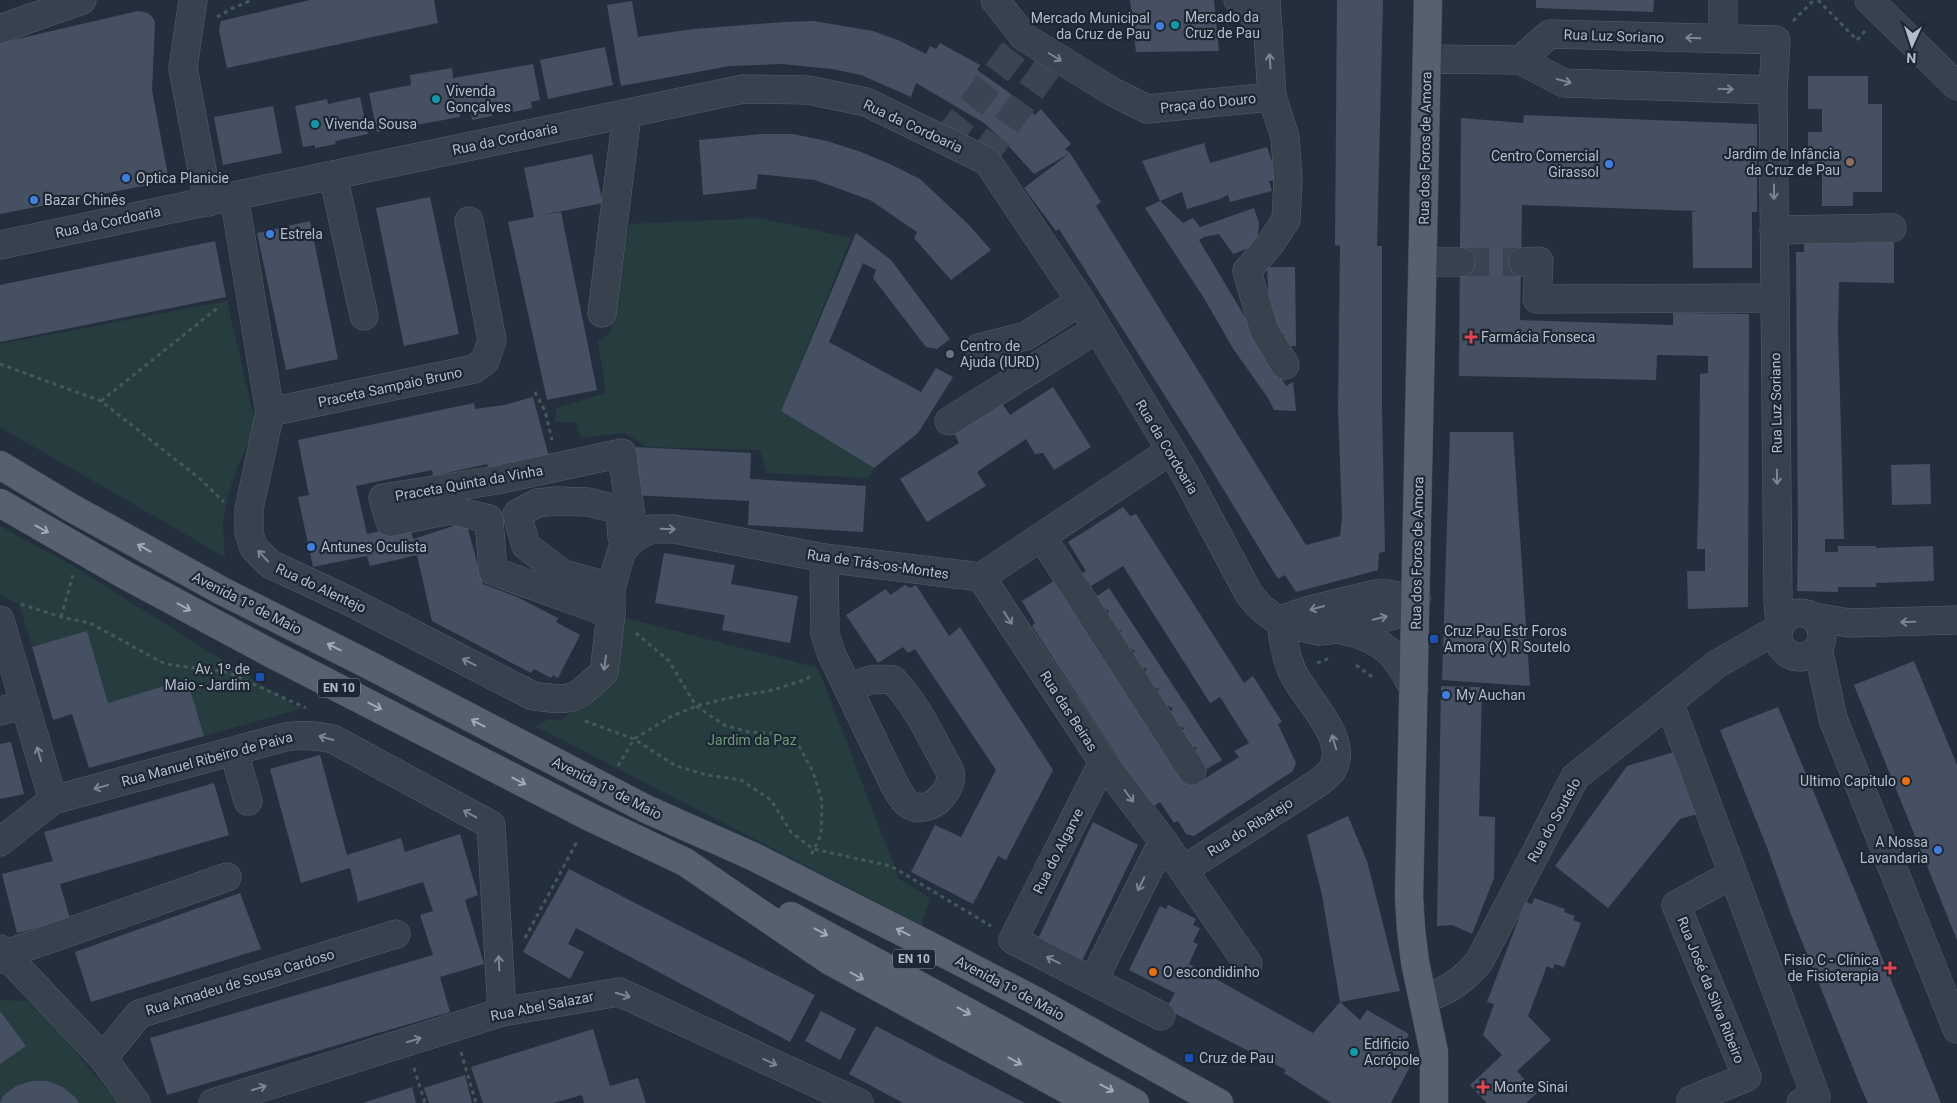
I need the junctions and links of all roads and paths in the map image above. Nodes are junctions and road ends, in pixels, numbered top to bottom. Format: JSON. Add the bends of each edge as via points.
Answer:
{"nodes":[{"id":1,"x":82,"y":0,"type":"edge"},
{"id":2,"x":193,"y":0,"type":"edge"},
{"id":3,"x":995,"y":0,"type":"edge"},
{"id":4,"x":1238,"y":0,"type":"edge"},
{"id":5,"x":1266,"y":0,"type":"edge"},
{"id":6,"x":1428,"y":0,"type":"edge"},
{"id":7,"x":1723,"y":0,"type":"edge"},
{"id":8,"x":1869,"y":0,"type":"edge"},
{"id":9,"x":1268,"y":28,"type":"junction"},
{"id":10,"x":0,"y":29,"type":"edge"},
{"id":11,"x":1723,"y":39,"type":"junction"},
{"id":12,"x":1427,"y":59,"type":"junction"},
{"id":13,"x":1520,"y":60,"type":"junction"},
{"id":14,"x":1957,"y":86,"type":"edge"},
{"id":15,"x":1773,"y":90,"type":"junction"},
{"id":16,"x":1272,"y":96,"type":"junction"},
{"id":17,"x":627,"y":114,"type":"junction"},
{"id":18,"x":333,"y":175,"type":"junction"},
{"id":19,"x":234,"y":196,"type":"junction"},
{"id":20,"x":208,"y":202,"type":"junction"},
{"id":21,"x":469,"y":221,"type":"dead end"},
{"id":22,"x":1892,"y":228,"type":"dead end"},
{"id":23,"x":1774,"y":230,"type":"junction"},
{"id":24,"x":0,"y":245,"type":"edge"},
{"id":25,"x":1423,"y":262,"type":"junction"},
{"id":26,"x":1461,"y":262,"type":"tunnel mouth"},
{"id":27,"x":1523,"y":262,"type":"tunnel mouth"},
{"id":28,"x":1775,"y":298,"type":"junction"},
{"id":29,"x":1081,"y":301,"type":"junction"},
{"id":30,"x":220,"y":306,"type":"dead end"},
{"id":31,"x":602,"y":313,"type":"dead end"},
{"id":32,"x":364,"y":316,"type":"dead end"},
{"id":33,"x":1096,"y":329,"type":"junction"},
{"id":34,"x":979,"y":348,"type":"dead end"},
{"id":35,"x":0,"y":364,"type":"edge"},
{"id":36,"x":1285,"y":365,"type":"dead end"},
{"id":37,"x":535,"y":392,"type":"dead end"},
{"id":38,"x":101,"y":401,"type":"junction"},
{"id":39,"x":270,"y":412,"type":"junction"},
{"id":40,"x":949,"y":421,"type":"dead end"},
{"id":41,"x":555,"y":449,"type":"dead end"},
{"id":42,"x":1170,"y":451,"type":"junction"},
{"id":43,"x":0,"y":465,"type":"edge"},
{"id":44,"x":0,"y":504,"type":"edge"},
{"id":45,"x":249,"y":509,"type":"junction"},
{"id":46,"x":1042,"y":537,"type":"junction"},
{"id":47,"x":628,"y":544,"type":"junction"},
{"id":48,"x":824,"y":558,"type":"junction"},
{"id":49,"x":75,"y":567,"type":"dead end"},
{"id":50,"x":981,"y":577,"type":"junction"},
{"id":51,"x":611,"y":587,"type":"junction"},
{"id":52,"x":1416,"y":599,"type":"junction"},
{"id":53,"x":9,"y":612,"type":"edge"},
{"id":54,"x":611,"y":614,"type":"junction"},
{"id":55,"x":60,"y":617,"type":"junction"},
{"id":56,"x":1814,"y":617,"type":"junction"},
{"id":57,"x":1282,"y":619,"type":"junction"},
{"id":58,"x":1957,"y":620,"type":"edge"},
{"id":59,"x":1849,"y":623,"type":"junction"},
{"id":60,"x":1337,"y":629,"type":"junction"},
{"id":61,"x":1783,"y":640,"type":"junction"},
{"id":62,"x":1820,"y":646,"type":"junction"},
{"id":63,"x":818,"y":668,"type":"dead end"},
{"id":64,"x":1414,"y":689,"type":"junction"},
{"id":65,"x":849,"y":690,"type":"junction"},
{"id":66,"x":1669,"y":702,"type":"junction"},
{"id":67,"x":696,"y":706,"type":"junction"},
{"id":68,"x":12,"y":708,"type":"edge"},
{"id":69,"x":315,"y":711,"type":"dead end"},
{"id":70,"x":580,"y":718,"type":"dead end"},
{"id":71,"x":1833,"y":718,"type":"junction"},
{"id":72,"x":634,"y":739,"type":"junction"},
{"id":73,"x":234,"y":752,"type":"junction"},
{"id":74,"x":1103,"y":762,"type":"junction"},
{"id":75,"x":1192,"y":771,"type":"dead end"},
{"id":76,"x":53,"y":800,"type":"junction"},
{"id":77,"x":248,"y":801,"type":"dead end"},
{"id":78,"x":646,"y":809,"type":"junction"},
{"id":79,"x":590,"y":817,"type":"junction"},
{"id":80,"x":1163,"y":840,"type":"junction"},
{"id":81,"x":0,"y":842,"type":"edge"},
{"id":82,"x":813,"y":848,"type":"junction"},
{"id":83,"x":685,"y":862,"type":"junction"},
{"id":84,"x":1183,"y":870,"type":"junction"},
{"id":85,"x":1733,"y":874,"type":"junction"},
{"id":86,"x":227,"y":877,"type":"dead end"},
{"id":87,"x":802,"y":882,"type":"junction"},
{"id":88,"x":396,"y":934,"type":"dead end"},
{"id":89,"x":1013,"y":940,"type":"junction"},
{"id":90,"x":2,"y":954,"type":"edge"},
{"id":91,"x":499,"y":957,"type":"junction"},
{"id":92,"x":1248,"y":964,"type":"dead end"},
{"id":93,"x":1093,"y":981,"type":"junction"},
{"id":94,"x":1424,"y":999,"type":"junction"},
{"id":95,"x":502,"y":1012,"type":"junction"},
{"id":96,"x":1161,"y":1016,"type":"dead end"},
{"id":97,"x":453,"y":1028,"type":"junction"},
{"id":98,"x":1957,"y":1029,"type":"edge"},
{"id":99,"x":407,"y":1042,"type":"junction"},
{"id":100,"x":104,"y":1058,"type":"junction"},
{"id":101,"x":136,"y":1103,"type":"edge"},
{"id":102,"x":213,"y":1103,"type":"edge"},
{"id":103,"x":425,"y":1103,"type":"edge"},
{"id":104,"x":476,"y":1103,"type":"edge"},
{"id":105,"x":859,"y":1103,"type":"edge"},
{"id":106,"x":1092,"y":1103,"type":"edge"},
{"id":107,"x":1135,"y":1103,"type":"edge"},
{"id":108,"x":1186,"y":1103,"type":"edge"},
{"id":109,"x":1219,"y":1103,"type":"edge"},
{"id":110,"x":1434,"y":1103,"type":"edge"},
{"id":111,"x":1692,"y":1103,"type":"edge"},
{"id":112,"x":1801,"y":1103,"type":"edge"}],
"edges":[{"from":1,"to":10,"type":"street"},
{"from":2,"to":20,"type":"street","via":[[184,68]]},
{"from":3,"to":16,"type":"street","name":"Praça do Douro","one_way":true,"via":[[1024,37],[1113,92],[1147,109]]},
{"from":4,"to":9,"type":"street"},
{"from":5,"to":9,"type":"street","name":"Praça do Douro"},
{"from":6,"to":12,"type":"main road","name":"Rua dos Foros de Amora"},
{"from":7,"to":11,"type":"street"},
{"from":8,"to":14,"type":"street"},
{"from":16,"to":9,"type":"street","name":"Praça do Douro","one_way":true},
{"from":11,"to":13,"type":"street","name":"Rua Luz Soriano","one_way":true,"via":[[1550,34]]},
{"from":11,"to":15,"type":"street","name":"Rua Luz Soriano","via":[[1776,40]]},
{"from":12,"to":13,"type":"street"},
{"from":12,"to":25,"type":"main road","name":"Rua dos Foros de Amora"},
{"from":13,"to":15,"type":"street","one_way":true,"via":[[1564,83]]},
{"from":15,"to":23,"type":"street","name":"Rua Luz Soriano","one_way":true},
{"from":16,"to":36,"type":"street","via":[[1285,137],[1286,220],[1247,271],[1264,330]]},
{"from":17,"to":18,"type":"street","name":"Rua da Cordoaria"},
{"from":17,"to":29,"type":"street","name":"Rua da Cordoaria","via":[[743,90],[808,90],[866,102],[988,162]]},
{"from":17,"to":31,"type":"street"},
{"from":18,"to":19,"type":"street","name":"Rua da Cordoaria"},
{"from":18,"to":32,"type":"street"},
{"from":19,"to":20,"type":"street","name":"Rua da Cordoaria"},
{"from":19,"to":39,"type":"street","name":"Rua do Alentejo"},
{"from":20,"to":24,"type":"street","name":"Rua da Cordoaria"},
{"from":21,"to":39,"type":"street","name":"Praceta Sampaio Bruno","via":[[492,340],[485,361],[474,369]]},
{"from":22,"to":23,"type":"street"},
{"from":23,"to":28,"type":"street","name":"Rua Luz Soriano"},
{"from":25,"to":26,"type":"street"},
{"from":25,"to":52,"type":"main road","name":"Rua dos Foros de Amora"},
{"from":27,"to":28,"type":"street","via":[[1539,261],[1537,300]]},
{"from":28,"to":61,"type":"street","name":"Rua Luz Soriano","one_way":true},
{"from":29,"to":33,"type":"street","name":"Rua da Cordoaria"},
{"from":29,"to":34,"type":"street","via":[[1026,336]]},
{"from":30,"to":38,"type":"path"},
{"from":33,"to":40,"type":"street"},
{"from":33,"to":42,"type":"street","name":"Rua da Cordoaria"},
{"from":35,"to":38,"type":"path"},
{"from":37,"to":41,"type":"path","via":[[545,412]]},
{"from":38,"to":45,"type":"path","via":[[199,478],[226,504]]},
{"from":39,"to":45,"type":"street","name":"Rua do Alentejo"},
{"from":42,"to":46,"type":"street"},
{"from":42,"to":57,"type":"street","name":"Rua da Cordoaria","via":[[1249,594],[1273,617]]},
{"from":78,"to":43,"type":"main road","name":"Avenida 1º de Maio","number":"EN 10","one_way":true,"via":[[222,591]]},
{"from":44,"to":79,"type":"main road","number":"EN 10","one_way":true,"via":[[134,580]]},
{"from":54,"to":45,"type":"street","name":"Rua do Alentejo","one_way":true,"via":[[604,672],[576,697],[563,700],[534,696],[270,564],[254,548],[249,533]]},
{"from":46,"to":50,"type":"street"},
{"from":46,"to":75,"type":"street"},
{"from":47,"to":48,"type":"street","name":"Rua de Trás-os-Montes","one_way":true,"via":[[651,529],[674,529]]},
{"from":47,"to":51,"type":"street"},
{"from":47,"to":51,"type":"street","via":[[620,510],[588,502],[557,502],[537,503],[517,514],[526,546],[563,574]]},
{"from":47,"to":54,"type":"street","name":"Praceta Quinta da Vinha","via":[[622,453],[497,480],[383,498],[390,522],[450,510],[489,519],[493,571]]},
{"from":48,"to":50,"type":"street","name":"Rua de Trás-os-Montes"},
{"from":48,"to":65,"type":"street","via":[[825,634]]},
{"from":49,"to":55,"type":"path"},
{"from":50,"to":74,"type":"street","name":"Rua das Beiras","one_way":true},
{"from":51,"to":54,"type":"street"},
{"from":52,"to":57,"type":"street","one_way":true,"via":[[1374,594]]},
{"from":60,"to":52,"type":"street","one_way":true,"via":[[1391,616]]},
{"from":52,"to":64,"type":"main road","name":"Rua dos Foros de Amora"},
{"from":53,"to":55,"type":"path"},
{"from":53,"to":68,"type":"street"},
{"from":54,"to":67,"type":"path","via":[[669,661]]},
{"from":55,"to":69,"type":"path","via":[[90,623],[165,664],[227,672]]},
{"from":56,"to":59,"type":"street"},
{"from":56,"to":61,"type":"street","via":[[1801,612],[1784,620]]},
{"from":56,"to":62,"type":"street","via":[[1822,629]]},
{"from":57,"to":60,"type":"street","name":"Rua da Cordoaria","via":[[1319,631]]},
{"from":84,"to":57,"type":"street","name":"Rua do Ribatejo","one_way":true,"via":[[1318,784],[1332,770],[1336,745],[1293,673],[1283,642]]},
{"from":58,"to":59,"type":"street","one_way":true},
{"from":59,"to":62,"type":"street"},
{"from":60,"to":64,"type":"street","via":[[1355,632],[1376,642],[1398,660]]},
{"from":61,"to":62,"type":"street","via":[[1802,657]]},
{"from":61,"to":66,"type":"street","name":"Rua do Soutelo","via":[[1717,664]]},
{"from":61,"to":71,"type":"street"},
{"from":62,"to":71,"type":"street"},
{"from":63,"to":67,"type":"path","via":[[807,679],[773,690]]},
{"from":64,"to":94,"type":"main road","name":"Rua dos Foros de Amora","via":[[1410,905],[1415,962]]},
{"from":65,"to":65,"type":"street","via":[[902,799],[914,807],[928,807],[949,786],[950,772],[925,723],[903,690],[893,680],[877,678],[863,681]]},
{"from":66,"to":85,"type":"street"},
{"from":66,"to":94,"type":"street","name":"Rua do Soutelo","via":[[1574,778],[1479,962],[1460,982]]},
{"from":67,"to":72,"type":"path","via":[[670,717]]},
{"from":67,"to":82,"type":"path","via":[[724,725],[749,732],[771,733],[799,746],[813,772],[822,801],[822,835]]},
{"from":76,"to":68,"type":"street","one_way":true},
{"from":70,"to":72,"type":"path"},
{"from":71,"to":98,"type":"street"},
{"from":72,"to":82,"type":"path","via":[[676,766],[741,780],[771,800],[791,832]]},
{"from":73,"to":76,"type":"street","name":"Rua Manuel Ribeiro de Paiva","one_way":true},
{"from":73,"to":77,"type":"street"},
{"from":91,"to":73,"type":"street","name":"Rua Manuel Ribeiro de Paiva","one_way":true,"via":[[491,825],[333,739],[300,734]]},
{"from":74,"to":80,"type":"street","name":"Rua das Beiras","one_way":true},
{"from":74,"to":89,"type":"street","name":"Rua do Algarve"},
{"from":76,"to":81,"type":"street","name":"Rua Manuel Ribeiro de Paiva"},
{"from":78,"to":87,"type":"main road","name":"Avenida 1º de Maio","number":"EN 10"},
{"from":78,"to":108,"type":"main road","number":"EN 10","via":[[897,950]]},
{"from":79,"to":83,"type":"main road","number":"EN 10"},
{"from":79,"to":91,"type":"path","via":[[516,956]]},
{"from":80,"to":84,"type":"street","name":"Rua das Beiras"},
{"from":80,"to":93,"type":"street","one_way":true},
{"from":82,"to":87,"type":"path"},
{"from":82,"to":89,"type":"path","via":[[891,866]]},
{"from":83,"to":106,"type":"main road","number":"EN 10","one_way":true,"via":[[830,961]]},
{"from":83,"to":107,"type":"main road","number":"EN 10","one_way":true,"via":[[738,887]]},
{"from":84,"to":92,"type":"street","name":"Rua das Beiras"},
{"from":85,"to":111,"type":"street","name":"Rua José da Silva Ribeiro","via":[[1676,904],[1747,1077],[1691,1100]]},
{"from":85,"to":112,"type":"street","via":[[1816,1097]]},
{"from":86,"to":90,"type":"street"},
{"from":109,"to":87,"type":"main road","name":"Avenida 1º de Maio","number":"EN 10","one_way":true,"via":[[1026,996]]},
{"from":88,"to":100,"type":"street","name":"Rua Amadeu de Sousa Cardoso","via":[[139,1014]]},
{"from":93,"to":89,"type":"street","one_way":true},
{"from":90,"to":100,"type":"street"},
{"from":95,"to":91,"type":"street","name":"Rua Manuel Ribeiro de Paiva","one_way":true},
{"from":93,"to":96,"type":"street"},
{"from":94,"to":110,"type":"main road","name":"Rua dos Foros de Amora","via":[[1434,1052]]},
{"from":95,"to":97,"type":"street","name":"Rua Abel Salazar"},
{"from":95,"to":105,"type":"street","name":"Rua Abel Salazar","one_way":true,"via":[[618,992]]},
{"from":99,"to":97,"type":"street","name":"Rua Abel Salazar","one_way":true},
{"from":97,"to":104,"type":"path"},
{"from":102,"to":99,"type":"street","name":"Rua Abel Salazar","one_way":true},
{"from":99,"to":103,"type":"path"},
{"from":100,"to":101,"type":"street"}]}
